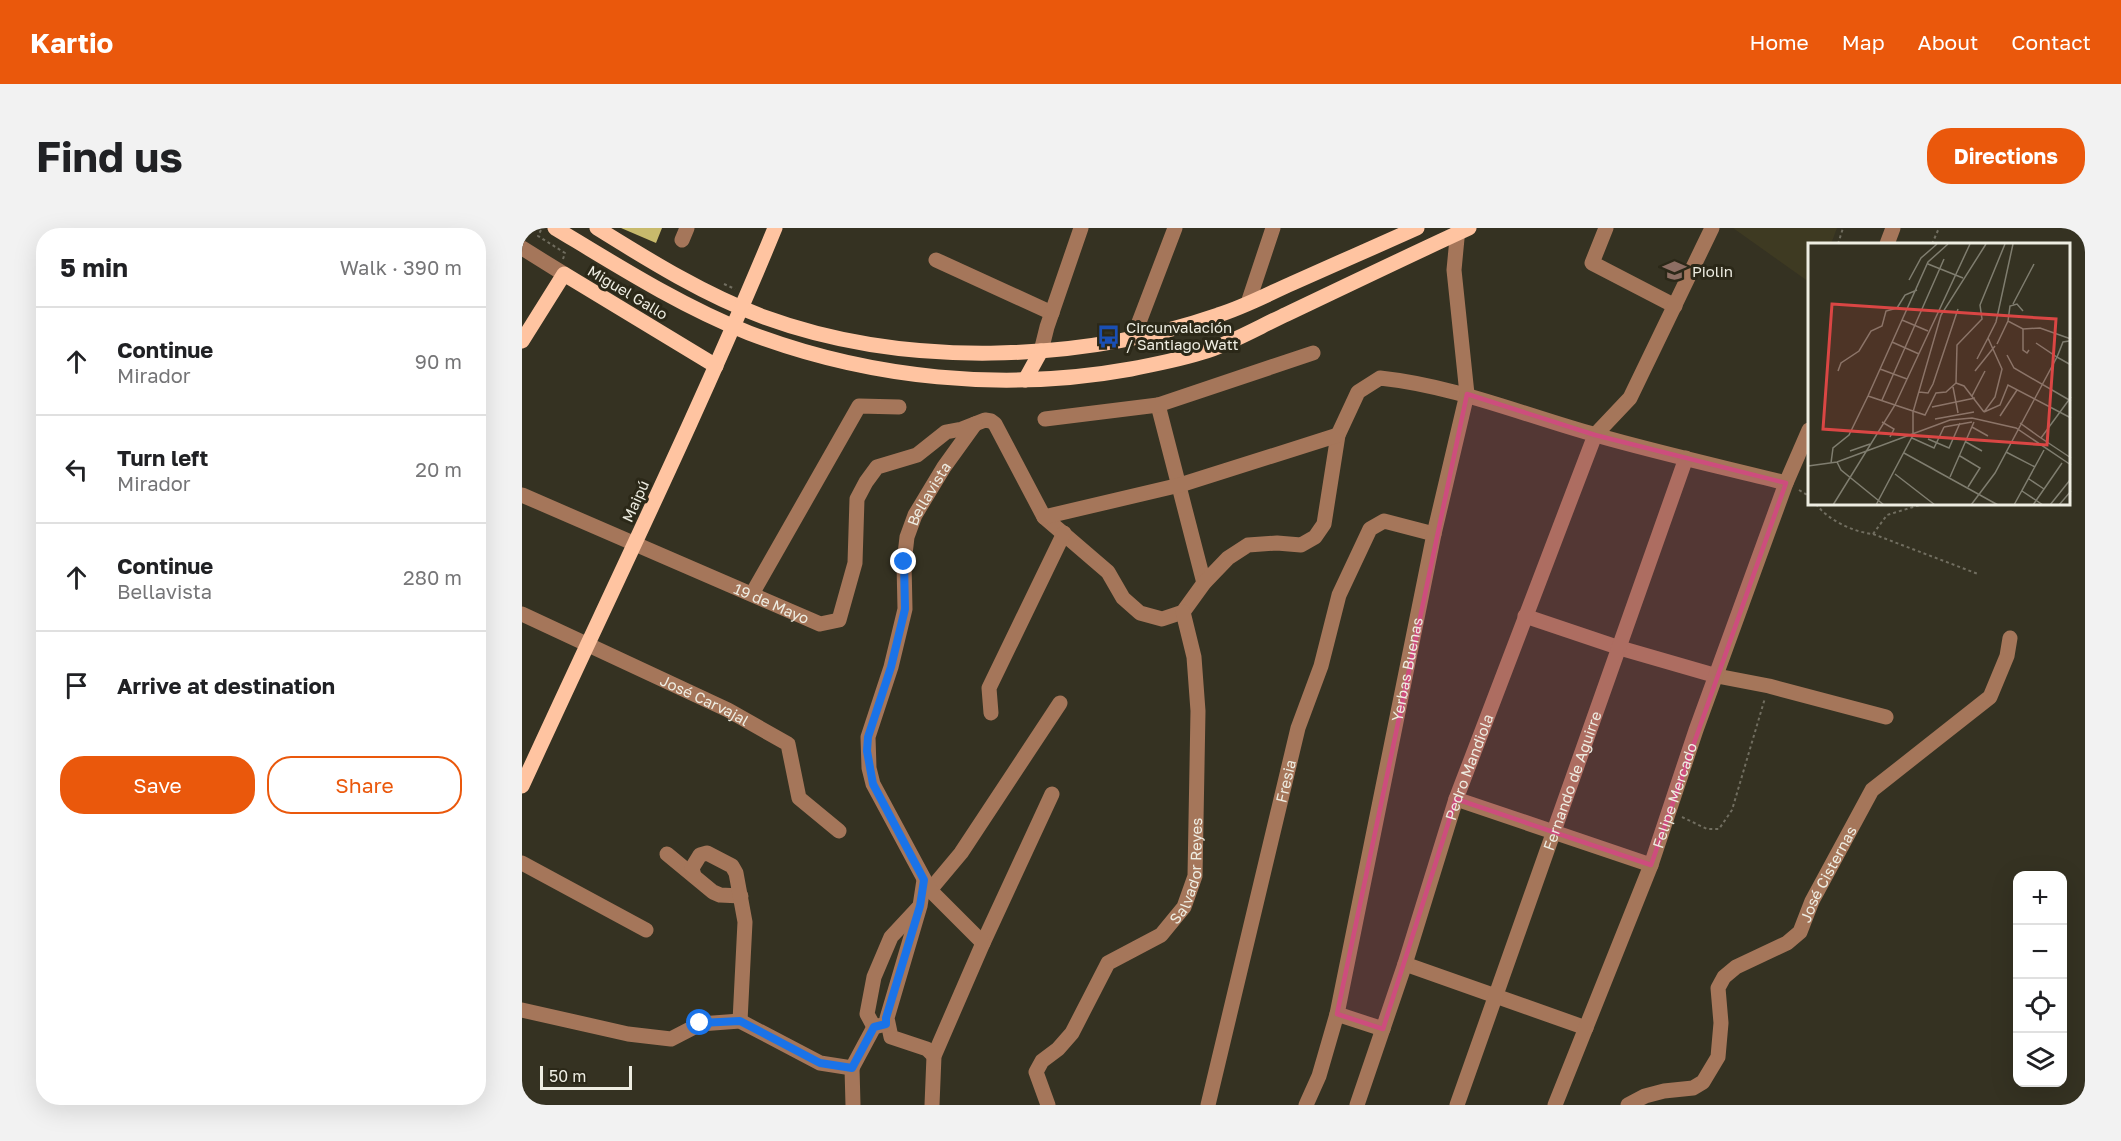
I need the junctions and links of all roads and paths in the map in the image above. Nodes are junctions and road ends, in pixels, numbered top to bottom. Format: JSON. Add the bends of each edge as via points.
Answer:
{"nodes":[{"id":1,"x":543,"y":228,"type":"edge"},
{"id":2,"x":555,"y":228,"type":"edge"},
{"id":3,"x":597,"y":228,"type":"edge"},
{"id":4,"x":775,"y":228,"type":"edge"},
{"id":5,"x":1081,"y":228,"type":"edge"},
{"id":6,"x":1175,"y":228,"type":"edge"},
{"id":7,"x":1273,"y":228,"type":"edge"},
{"id":8,"x":1417,"y":228,"type":"edge"},
{"id":9,"x":1606,"y":228,"type":"edge"},
{"id":10,"x":1712,"y":228,"type":"edge"},
{"id":11,"x":1843,"y":228,"type":"edge"},
{"id":12,"x":1893,"y":228,"type":"edge"},
{"id":13,"x":1939,"y":228,"type":"edge"},
{"id":14,"x":1461,"y":230,"type":"edge"},
{"id":15,"x":1838,"y":243,"type":"edge"},
{"id":16,"x":1887,"y":243,"type":"edge"},
{"id":17,"x":1932,"y":243,"type":"edge"},
{"id":18,"x":522,"y":248,"type":"edge"},
{"id":19,"x":936,"y":260,"type":"dead end"},
{"id":20,"x":561,"y":272,"type":"junction"},
{"id":21,"x":1248,"y":303,"type":"junction"},
{"id":22,"x":1675,"y":306,"type":"junction"},
{"id":23,"x":742,"y":308,"type":"junction"},
{"id":24,"x":1052,"y":313,"type":"junction"},
{"id":25,"x":734,"y":326,"type":"junction"},
{"id":26,"x":1133,"y":338,"type":"junction"},
{"id":27,"x":522,"y":341,"type":"edge"},
{"id":28,"x":1041,"y":351,"type":"junction"},
{"id":29,"x":1312,"y":353,"type":"dead end"},
{"id":30,"x":716,"y":366,"type":"junction"},
{"id":31,"x":1025,"y":380,"type":"junction"},
{"id":32,"x":1467,"y":394,"type":"junction"},
{"id":33,"x":1158,"y":405,"type":"junction"},
{"id":34,"x":899,"y":407,"type":"dead end"},
{"id":35,"x":1045,"y":419,"type":"dead end"},
{"id":36,"x":975,"y":424,"type":"junction"},
{"id":37,"x":1808,"y":432,"type":"edge"},
{"id":38,"x":1338,"y":435,"type":"junction"},
{"id":39,"x":1595,"y":435,"type":"junction"},
{"id":40,"x":1686,"y":458,"type":"junction"},
{"id":41,"x":1786,"y":483,"type":"junction"},
{"id":42,"x":1180,"y":485,"type":"junction"},
{"id":43,"x":522,"y":495,"type":"edge"},
{"id":44,"x":1818,"y":506,"type":"edge"},
{"id":45,"x":1916,"y":506,"type":"edge"},
{"id":46,"x":1044,"y":517,"type":"junction"},
{"id":47,"x":1064,"y":533,"type":"junction"},
{"id":48,"x":1434,"y":534,"type":"junction"},
{"id":49,"x":1873,"y":534,"type":"junction"},
{"id":50,"x":635,"y":546,"type":"junction"},
{"id":51,"x":1978,"y":574,"type":"dead end"},
{"id":52,"x":1204,"y":583,"type":"junction"},
{"id":53,"x":752,"y":594,"type":"junction"},
{"id":54,"x":1183,"y":612,"type":"junction"},
{"id":55,"x":522,"y":614,"type":"edge"},
{"id":56,"x":1525,"y":616,"type":"junction"},
{"id":57,"x":2010,"y":638,"type":"dead end"},
{"id":58,"x":587,"y":644,"type":"junction"},
{"id":59,"x":1620,"y":648,"type":"junction"},
{"id":60,"x":1717,"y":676,"type":"junction"},
{"id":61,"x":1769,"y":686,"type":"junction"},
{"id":62,"x":1060,"y":703,"type":"dead end"},
{"id":63,"x":991,"y":713,"type":"dead end"},
{"id":64,"x":1886,"y":717,"type":"dead end"},
{"id":65,"x":522,"y":786,"type":"edge"},
{"id":66,"x":1052,"y":794,"type":"dead end"},
{"id":67,"x":1456,"y":799,"type":"junction"},
{"id":68,"x":1669,"y":810,"type":"junction"},
{"id":69,"x":839,"y":831,"type":"dead end"},
{"id":70,"x":1555,"y":831,"type":"junction"},
{"id":71,"x":667,"y":854,"type":"dead end"},
{"id":72,"x":522,"y":863,"type":"edge"},
{"id":73,"x":1650,"y":865,"type":"junction"},
{"id":74,"x":694,"y":876,"type":"junction"},
{"id":75,"x":927,"y":885,"type":"junction"},
{"id":76,"x":741,"y":896,"type":"junction"},
{"id":77,"x":920,"y":906,"type":"junction"},
{"id":78,"x":646,"y":930,"type":"dead end"},
{"id":79,"x":983,"y":943,"type":"junction"},
{"id":80,"x":1406,"y":964,"type":"junction"},
{"id":81,"x":1496,"y":995,"type":"junction"},
{"id":82,"x":522,"y":1011,"type":"edge"},
{"id":83,"x":1337,"y":1014,"type":"junction"},
{"id":84,"x":740,"y":1021,"type":"junction"},
{"id":85,"x":1586,"y":1028,"type":"junction"},
{"id":86,"x":1383,"y":1029,"type":"junction"},
{"id":87,"x":876,"y":1030,"type":"junction"},
{"id":88,"x":934,"y":1056,"type":"junction"},
{"id":89,"x":852,"y":1068,"type":"junction"},
{"id":90,"x":853,"y":1105,"type":"edge"},
{"id":91,"x":932,"y":1105,"type":"edge"},
{"id":92,"x":1048,"y":1105,"type":"edge"},
{"id":93,"x":1208,"y":1105,"type":"edge"},
{"id":94,"x":1306,"y":1105,"type":"edge"},
{"id":95,"x":1357,"y":1105,"type":"edge"},
{"id":96,"x":1457,"y":1105,"type":"edge"},
{"id":97,"x":1555,"y":1105,"type":"edge"},
{"id":98,"x":1628,"y":1105,"type":"edge"}],
"edges":[{"from":1,"to":20,"type":"path","via":[[538,236],[566,253]]},
{"from":2,"to":25,"type":"main road","via":[[674,297]]},
{"from":3,"to":23,"type":"main road","via":[[654,264]]},
{"from":4,"to":23,"type":"main road","name":"Maipú"},
{"from":5,"to":24,"type":"street"},
{"from":6,"to":26,"type":"street"},
{"from":7,"to":21,"type":"street"},
{"from":8,"to":21,"type":"main road"},
{"from":9,"to":22,"type":"street","via":[[1592,263]]},
{"from":10,"to":22,"type":"street"},
{"from":11,"to":15,"type":"path"},
{"from":12,"to":16,"type":"street"},
{"from":13,"to":17,"type":"path"},
{"from":14,"to":31,"type":"main road","via":[[1208,351],[1118,371]]},
{"from":14,"to":32,"type":"street","name":"Yerbas Buenas","via":[[1454,270]]},
{"from":18,"to":20,"type":"street","name":"Miguel Gallo"},
{"from":19,"to":24,"type":"street"},
{"from":20,"to":27,"type":"main road"},
{"from":20,"to":30,"type":"main road","name":"Miguel Gallo"},
{"from":21,"to":26,"type":"main road","via":[[1191,324]]},
{"from":22,"to":39,"type":"street","via":[[1630,398]]},
{"from":23,"to":25,"type":"main road","name":"Maipú"},
{"from":23,"to":28,"type":"main road","via":[[805,329],[882,345],[972,353]]},
{"from":24,"to":28,"type":"street"},
{"from":25,"to":30,"type":"main road","name":"Maipú"},
{"from":25,"to":31,"type":"main road","via":[[814,354],[883,370],[953,378]]},
{"from":26,"to":28,"type":"main road"},
{"from":28,"to":31,"type":"main road"},
{"from":29,"to":33,"type":"street"},
{"from":30,"to":50,"type":"main road","name":"Maipú"},
{"from":32,"to":38,"type":"street","via":[[1380,378],[1358,392]]},
{"from":32,"to":39,"type":"street"},
{"from":32,"to":48,"type":"street","name":"Yerbas Buenas"},
{"from":33,"to":35,"type":"street"},
{"from":33,"to":42,"type":"street"},
{"from":34,"to":53,"type":"street","via":[[859,406]]},
{"from":36,"to":46,"type":"street","via":[[985,420],[995,424]]},
{"from":36,"to":53,"type":"street","name":"19 de Mayo","via":[[946,432],[917,455],[877,467],[866,482],[857,499],[855,562],[838,620],[820,624]]},
{"from":36,"to":75,"type":"street","name":"Bellavista","via":[[944,466],[907,537],[905,609],[868,737],[873,784]]},
{"from":37,"to":41,"type":"street","name":"Felipe Mercado"},
{"from":38,"to":42,"type":"street"},
{"from":38,"to":52,"type":"street","via":[[1324,524],[1315,537],[1301,545],[1248,545],[1228,558]]},
{"from":39,"to":40,"type":"street"},
{"from":39,"to":56,"type":"street","name":"Pedro Mandiola"},
{"from":40,"to":41,"type":"street"},
{"from":40,"to":59,"type":"street","name":"Fernando de Aguirre"},
{"from":41,"to":60,"type":"street","name":"Felipe Mercado"},
{"from":42,"to":46,"type":"street"},
{"from":42,"to":52,"type":"street"},
{"from":43,"to":50,"type":"street","name":"19 de Mayo"},
{"from":44,"to":49,"type":"path","via":[[1823,513],[1860,532]]},
{"from":45,"to":49,"type":"path","via":[[1887,514]]},
{"from":46,"to":47,"type":"street"},
{"from":47,"to":54,"type":"street","via":[[1108,572],[1124,598],[1140,613],[1162,619]]},
{"from":47,"to":63,"type":"street","via":[[989,688]]},
{"from":48,"to":83,"type":"street","name":"Yerbas Buenas"},
{"from":48,"to":93,"type":"street","name":"Fresia","via":[[1384,522],[1370,529],[1339,595],[1321,666],[1298,728]]},
{"from":49,"to":51,"type":"path"},
{"from":50,"to":53,"type":"street","name":"19 de Mayo"},
{"from":50,"to":58,"type":"main road","name":"Maipú"},
{"from":52,"to":54,"type":"street"},
{"from":54,"to":92,"type":"street","name":"Salvador Reyes","via":[[1194,657],[1198,711],[1196,876],[1184,907],[1161,935],[1108,963],[1072,1033],[1042,1060],[1036,1072]]},
{"from":55,"to":58,"type":"street","name":"José Carvajal"},
{"from":56,"to":59,"type":"street"},
{"from":56,"to":67,"type":"street","name":"Pedro Mandiola"},
{"from":57,"to":98,"type":"street","name":"José Cisternas","via":[[1990,697],[1872,790],[1812,901],[1800,932],[1724,977],[1718,988],[1718,1057],[1703,1082],[1693,1088],[1645,1096]]},
{"from":58,"to":65,"type":"main road","name":"Maipú"},
{"from":58,"to":69,"type":"street","name":"José Carvajal","via":[[728,710],[788,744],[799,798]]},
{"from":59,"to":60,"type":"street"},
{"from":59,"to":70,"type":"street","name":"Fernando de Aguirre"},
{"from":60,"to":61,"type":"street"},
{"from":60,"to":68,"type":"street","name":"Felipe Mercado"},
{"from":61,"to":64,"type":"street"},
{"from":61,"to":68,"type":"path","via":[[1732,810],[1719,829],[1707,829]]},
{"from":62,"to":75,"type":"street","via":[[961,852]]},
{"from":66,"to":79,"type":"street"},
{"from":67,"to":70,"type":"street"},
{"from":67,"to":80,"type":"street","name":"Pedro Mandiola"},
{"from":68,"to":73,"type":"street","name":"Felipe Mercado"},
{"from":70,"to":73,"type":"street"},
{"from":70,"to":81,"type":"street","name":"Fernando de Aguirre"},
{"from":71,"to":74,"type":"street"},
{"from":72,"to":78,"type":"street"},
{"from":73,"to":85,"type":"street","name":"Felipe Mercado"},
{"from":74,"to":76,"type":"street","via":[[720,895]]},
{"from":74,"to":76,"type":"street","via":[[692,868],[700,855],[707,853],[732,866]]},
{"from":75,"to":77,"type":"street"},
{"from":75,"to":79,"type":"street","name":"Bellavista"},
{"from":76,"to":84,"type":"street","via":[[745,922]]},
{"from":77,"to":87,"type":"street","via":[[886,1018]]},
{"from":77,"to":87,"type":"street","via":[[891,937],[873,977],[867,1014]]},
{"from":79,"to":88,"type":"street"},
{"from":80,"to":81,"type":"street"},
{"from":80,"to":86,"type":"street","name":"Pedro Mandiola"},
{"from":81,"to":85,"type":"street"},
{"from":81,"to":96,"type":"street","name":"Fernando de Aguirre"},
{"from":82,"to":84,"type":"street","via":[[628,1034],[671,1039],[700,1023]]},
{"from":83,"to":86,"type":"street"},
{"from":83,"to":94,"type":"street","name":"Yerbas Buenas"},
{"from":84,"to":89,"type":"street","via":[[820,1063]]},
{"from":85,"to":97,"type":"street","name":"Felipe Mercado"},
{"from":86,"to":95,"type":"street","name":"Pedro Mandiola"},
{"from":87,"to":88,"type":"street","via":[[927,1049]]},
{"from":87,"to":89,"type":"street"},
{"from":88,"to":91,"type":"street"},
{"from":89,"to":90,"type":"street"}]}
